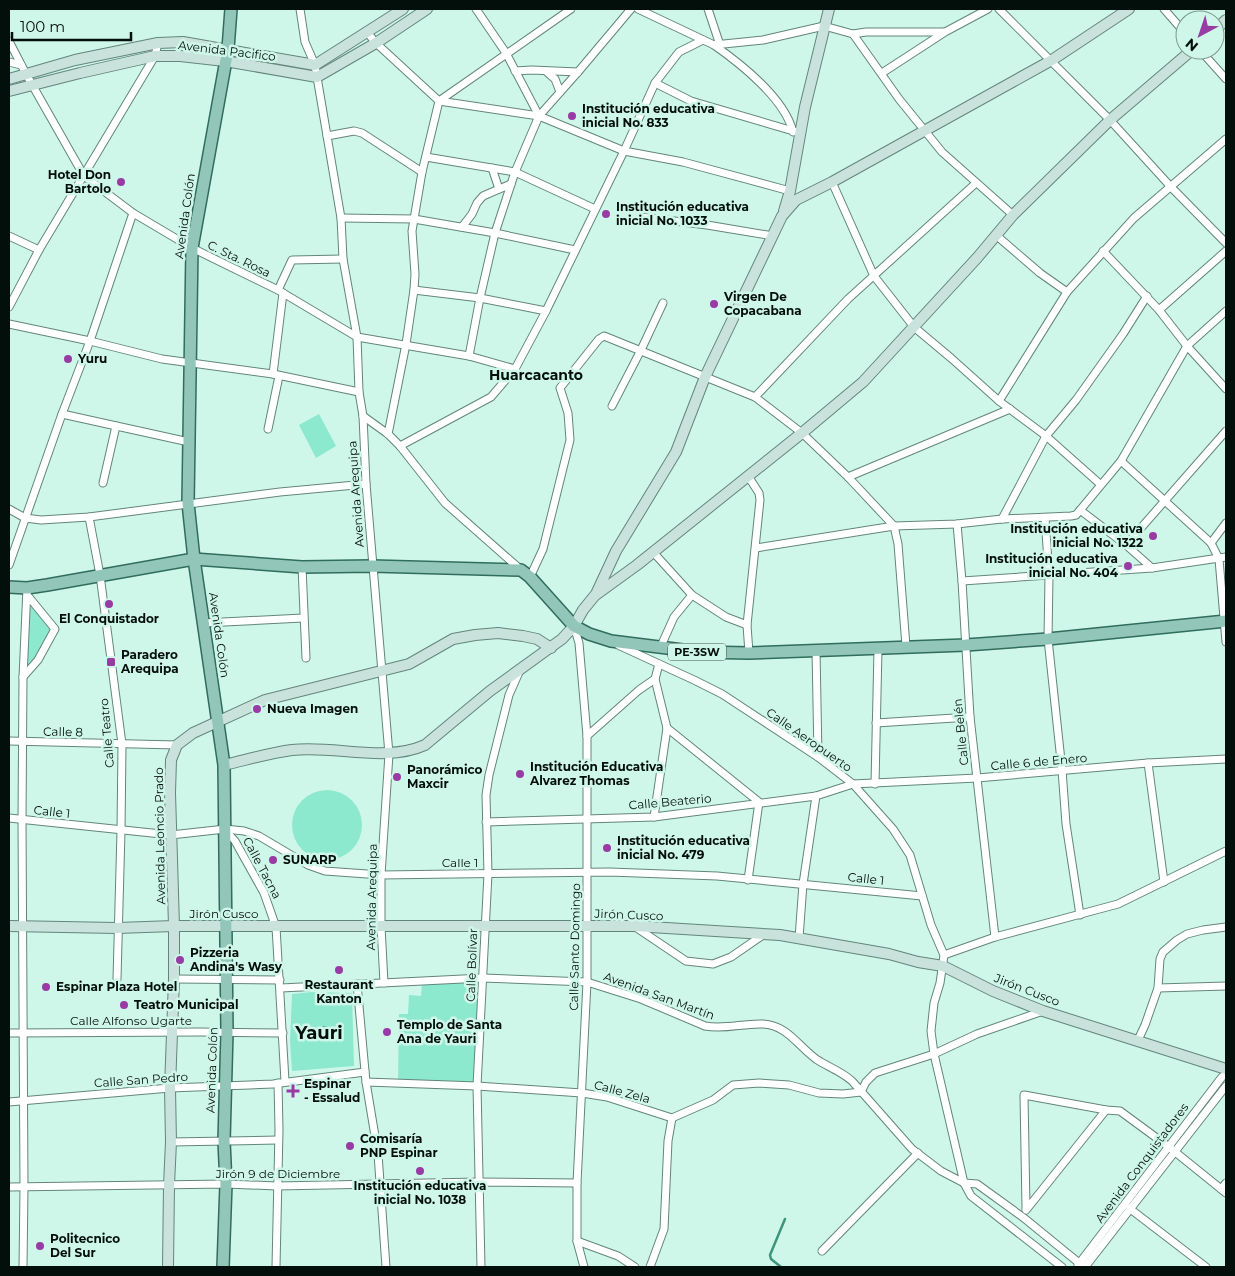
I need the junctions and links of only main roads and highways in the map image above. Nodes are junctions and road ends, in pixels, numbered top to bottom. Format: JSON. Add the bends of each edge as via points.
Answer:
{"nodes":[{"id":1,"x":231,"y":9,"type":"edge"},
{"id":2,"x":403,"y":9,"type":"edge"},
{"id":3,"x":427,"y":9,"type":"edge"},
{"id":4,"x":829,"y":9,"type":"edge"},
{"id":5,"x":1129,"y":9,"type":"edge"},
{"id":6,"x":227,"y":55,"type":"junction"},
{"id":7,"x":75,"y":60,"type":"junction"},
{"id":8,"x":1180,"y":60,"type":"edge"},
{"id":9,"x":80,"y":73,"type":"junction"},
{"id":10,"x":9,"y":79,"type":"edge"},
{"id":11,"x":9,"y":91,"type":"edge"},
{"id":12,"x":782,"y":216,"type":"junction"},
{"id":13,"x":194,"y":559,"type":"junction"},
{"id":14,"x":9,"y":587,"type":"edge"},
{"id":15,"x":596,"y":594,"type":"junction"},
{"id":16,"x":1225,"y":621,"type":"edge"},
{"id":17,"x":574,"y":626,"type":"junction"},
{"id":18,"x":551,"y":648,"type":"junction"},
{"id":19,"x":218,"y":722,"type":"junction"},
{"id":20,"x":224,"y":765,"type":"junction"},
{"id":21,"x":9,"y":926,"type":"edge"},
{"id":22,"x":174,"y":926,"type":"junction"},
{"id":23,"x":225,"y":927,"type":"junction"},
{"id":24,"x":1226,"y":1069,"type":"edge"},
{"id":25,"x":168,"y":1267,"type":"edge"},
{"id":26,"x":223,"y":1267,"type":"edge"}],
"edges":[{"from":1,"to":6,"type":"main road","name":"Avenida Colón"},
{"from":2,"to":6,"type":"main road","name":"Avenida Pacifico","via":[[314,65]]},
{"from":3,"to":6,"type":"main road","name":"Avenida Pacifico","via":[[316,77]]},
{"from":4,"to":12,"type":"main road","via":[[796,133],[790,191]]},
{"from":5,"to":12,"type":"main road","via":[[1052,60],[796,200]]},
{"from":6,"to":7,"type":"main road","name":"Avenida Pacifico","via":[[182,42],[158,43]]},
{"from":6,"to":9,"type":"main road","name":"Avenida Pacifico","via":[[155,56]]},
{"from":6,"to":13,"type":"main road","name":"Avenida Colón","via":[[192,248],[188,503]]},
{"from":7,"to":9,"type":"main road"},
{"from":7,"to":10,"type":"main road","name":"Avenida Pacifico","via":[[23,70]]},
{"from":8,"to":15,"type":"main road","via":[[1110,120],[1013,215],[863,382],[653,552]]},
{"from":9,"to":11,"type":"main road","name":"Avenida Pacifico"},
{"from":12,"to":15,"type":"main road","via":[[706,376],[676,452],[616,552]]},
{"from":13,"to":14,"type":"main road","via":[[100,575],[28,592]]},
{"from":13,"to":17,"type":"main road","number":"PE-3SW","via":[[302,567],[372,566],[526,574]]},
{"from":13,"to":19,"type":"main road","name":"Avenida Colón"},
{"from":15,"to":17,"type":"main road"},
{"from":16,"to":17,"type":"main road","number":"PE-3SW","via":[[966,645],[749,653],[699,652],[611,641]]},
{"from":17,"to":18,"type":"main road"},
{"from":18,"to":19,"type":"main road","via":[[523,636],[475,634],[453,639],[409,664],[283,694]]},
{"from":18,"to":20,"type":"main road","via":[[458,716],[425,745],[412,751],[389,754],[292,750]]},
{"from":19,"to":20,"type":"main road","name":"Avenida Colón"},
{"from":19,"to":22,"type":"main road","name":"Avenida Leoncio Prado","via":[[193,733],[177,745],[171,760]]},
{"from":20,"to":23,"type":"main road","name":"Avenida Colón"},
{"from":21,"to":22,"type":"main road","name":"Jirón Cusco"},
{"from":22,"to":23,"type":"main road","name":"Jirón Cusco"},
{"from":22,"to":25,"type":"main road","name":"Avenida Leoncio Prado"},
{"from":23,"to":24,"type":"main road","name":"Jirón Cusco","via":[[634,926],[799,938],[943,966],[1043,1011]]},
{"from":23,"to":26,"type":"main road","name":"Avenida Colón","via":[[228,1032]]}]}
